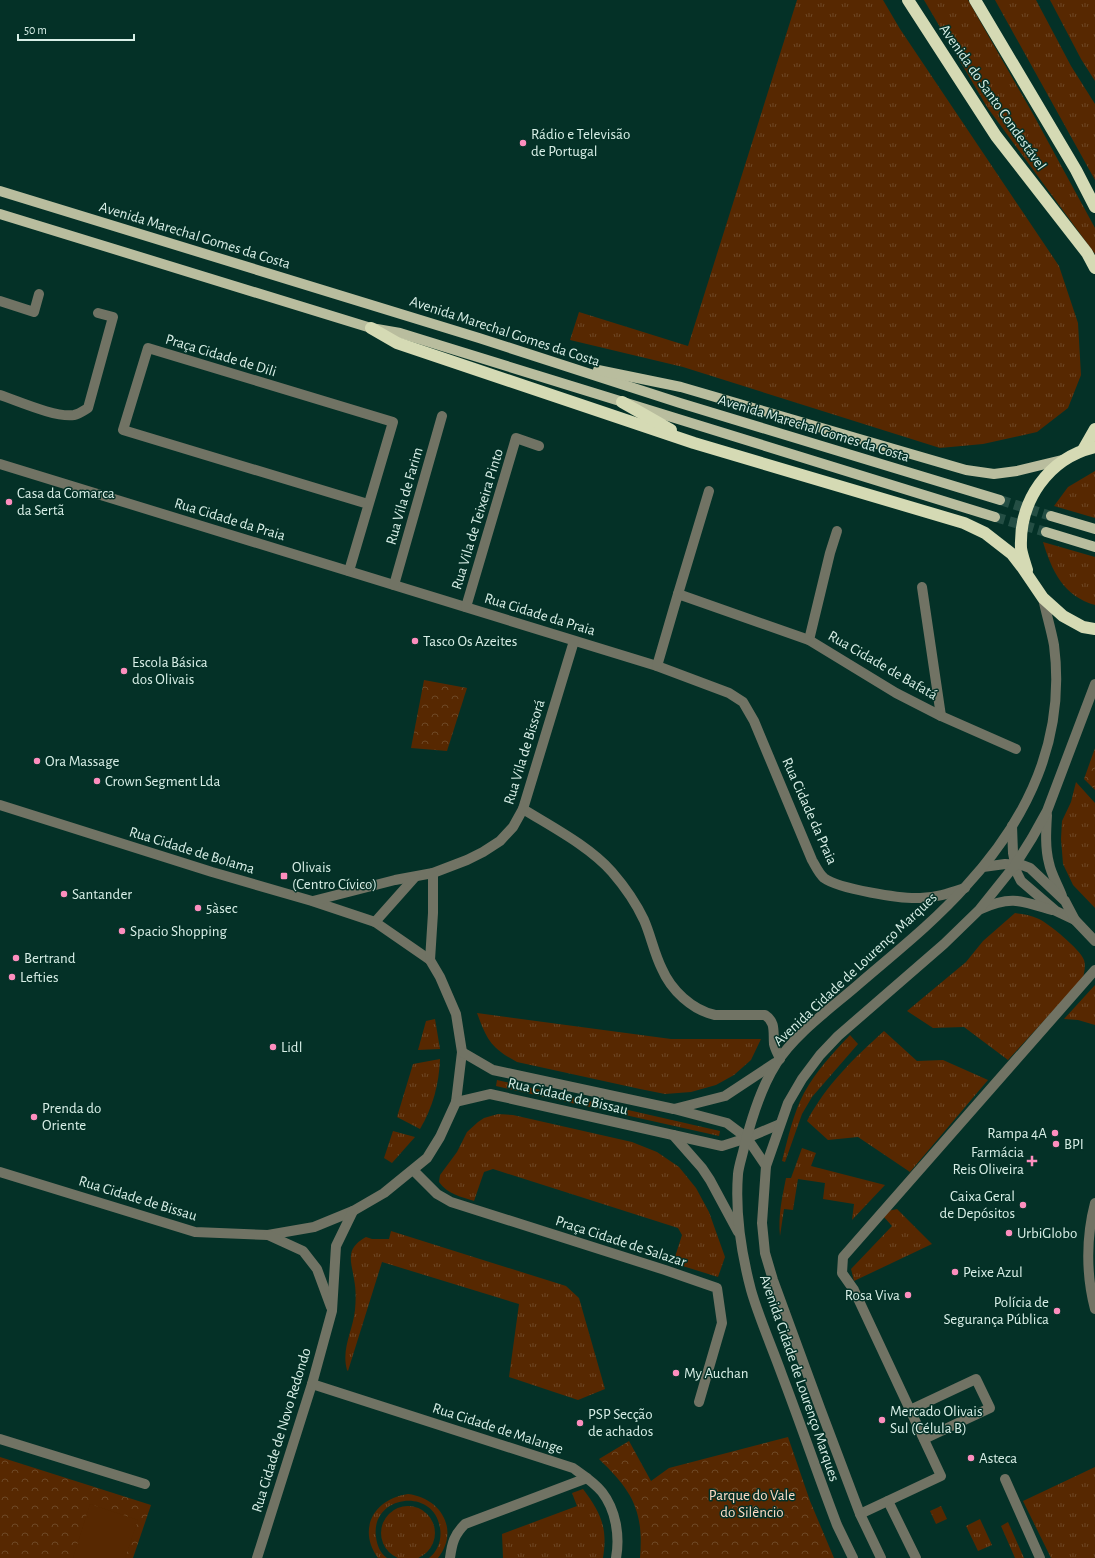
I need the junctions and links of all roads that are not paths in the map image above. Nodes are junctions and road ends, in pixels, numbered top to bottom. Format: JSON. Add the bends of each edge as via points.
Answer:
{"nodes":[{"id":1,"x":908,"y":0,"type":"edge"},
{"id":2,"x":975,"y":0,"type":"edge"},
{"id":3,"x":0,"y":191,"type":"edge"},
{"id":4,"x":1095,"y":207,"type":"edge"},
{"id":5,"x":0,"y":214,"type":"edge"},
{"id":6,"x":1095,"y":268,"type":"edge"},
{"id":7,"x":39,"y":294,"type":"dead end"},
{"id":8,"x":0,"y":301,"type":"edge"},
{"id":9,"x":98,"y":313,"type":"dead end"},
{"id":10,"x":371,"y":328,"type":"junction"},
{"id":11,"x":556,"y":362,"type":"junction"},
{"id":12,"x":0,"y":395,"type":"edge"},
{"id":13,"x":622,"y":402,"type":"junction"},
{"id":14,"x":442,"y":416,"type":"dead end"},
{"id":15,"x":1095,"y":429,"type":"edge"},
{"id":16,"x":694,"y":443,"type":"junction"},
{"id":17,"x":540,"y":446,"type":"dead end"},
{"id":18,"x":1095,"y":447,"type":"edge"},
{"id":19,"x":1083,"y":450,"type":"junction"},
{"id":20,"x":1062,"y":460,"type":"junction"},
{"id":21,"x":0,"y":464,"type":"edge"},
{"id":22,"x":709,"y":491,"type":"dead end"},
{"id":23,"x":1000,"y":500,"type":"tunnel mouth"},
{"id":24,"x":368,"y":504,"type":"junction"},
{"id":25,"x":1051,"y":516,"type":"tunnel mouth"},
{"id":26,"x":995,"y":517,"type":"tunnel mouth"},
{"id":27,"x":1095,"y":529,"type":"edge"},
{"id":28,"x":837,"y":532,"type":"dead end"},
{"id":29,"x":1046,"y":532,"type":"tunnel mouth"},
{"id":30,"x":1095,"y":547,"type":"edge"},
{"id":31,"x":348,"y":571,"type":"junction"},
{"id":32,"x":1030,"y":579,"type":"junction"},
{"id":33,"x":394,"y":585,"type":"junction"},
{"id":34,"x":922,"y":587,"type":"dead end"},
{"id":35,"x":678,"y":594,"type":"junction"},
{"id":36,"x":1043,"y":598,"type":"junction"},
{"id":37,"x":466,"y":607,"type":"junction"},
{"id":38,"x":1095,"y":629,"type":"edge"},
{"id":39,"x":574,"y":640,"type":"junction"},
{"id":40,"x":810,"y":640,"type":"junction"},
{"id":41,"x":657,"y":666,"type":"junction"},
{"id":42,"x":1095,"y":684,"type":"edge"},
{"id":43,"x":941,"y":716,"type":"junction"},
{"id":44,"x":1016,"y":749,"type":"dead end"},
{"id":45,"x":0,"y":805,"type":"edge"},
{"id":46,"x":523,"y":809,"type":"junction"},
{"id":47,"x":1047,"y":811,"type":"junction"},
{"id":48,"x":1012,"y":826,"type":"junction"},
{"id":49,"x":1015,"y":864,"type":"junction"},
{"id":50,"x":983,"y":867,"type":"junction"},
{"id":51,"x":433,"y":873,"type":"junction"},
{"id":52,"x":415,"y":877,"type":"junction"},
{"id":53,"x":965,"y":888,"type":"junction"},
{"id":54,"x":1065,"y":901,"type":"junction"},
{"id":55,"x":312,"y":902,"type":"junction"},
{"id":56,"x":979,"y":910,"type":"junction"},
{"id":57,"x":1056,"y":911,"type":"junction"},
{"id":58,"x":1075,"y":920,"type":"junction"},
{"id":59,"x":375,"y":922,"type":"junction"},
{"id":60,"x":1095,"y":941,"type":"edge"},
{"id":61,"x":430,"y":960,"type":"junction"},
{"id":62,"x":1095,"y":970,"type":"edge"},
{"id":63,"x":462,"y":1052,"type":"junction"},
{"id":64,"x":778,"y":1060,"type":"junction"},
{"id":65,"x":456,"y":1102,"type":"junction"},
{"id":66,"x":674,"y":1109,"type":"junction"},
{"id":67,"x":780,"y":1124,"type":"junction"},
{"id":68,"x":673,"y":1135,"type":"junction"},
{"id":69,"x":747,"y":1138,"type":"junction"},
{"id":70,"x":766,"y":1166,"type":"junction"},
{"id":71,"x":413,"y":1170,"type":"junction"},
{"id":72,"x":0,"y":1172,"type":"edge"},
{"id":73,"x":1095,"y":1203,"type":"edge"},
{"id":74,"x":354,"y":1211,"type":"junction"},
{"id":75,"x":739,"y":1233,"type":"junction"},
{"id":76,"x":268,"y":1235,"type":"junction"},
{"id":77,"x":1095,"y":1308,"type":"edge"},
{"id":78,"x":332,"y":1311,"type":"junction"},
{"id":79,"x":312,"y":1384,"type":"junction"},
{"id":80,"x":699,"y":1402,"type":"dead end"},
{"id":81,"x":910,"y":1410,"type":"junction"},
{"id":82,"x":0,"y":1439,"type":"edge"},
{"id":83,"x":924,"y":1440,"type":"junction"},
{"id":84,"x":587,"y":1478,"type":"junction"},
{"id":85,"x":1006,"y":1479,"type":"dead end"},
{"id":86,"x":145,"y":1484,"type":"dead end"},
{"id":87,"x":888,"y":1500,"type":"junction"},
{"id":88,"x":860,"y":1514,"type":"junction"},
{"id":89,"x":257,"y":1558,"type":"edge"},
{"id":90,"x":450,"y":1558,"type":"edge"},
{"id":91,"x":616,"y":1558,"type":"edge"},
{"id":92,"x":853,"y":1558,"type":"edge"},
{"id":93,"x":881,"y":1558,"type":"edge"},
{"id":94,"x":916,"y":1558,"type":"edge"},
{"id":95,"x":1040,"y":1558,"type":"edge"}],
"edges":[{"from":1,"to":6,"type":"highway","name":"Avenida do Santo Condestável","via":[[996,136],[1087,253]]},
{"from":2,"to":4,"type":"highway","name":"Avenida do Santo Condestável","via":[[1076,170]]},
{"from":3,"to":11,"type":"main road","name":"Avenida Marechal Gomes da Costa"},
{"from":5,"to":10,"type":"main road"},
{"from":7,"to":8,"type":"street","via":[[34,312]]},
{"from":9,"to":12,"type":"street","via":[[113,317],[88,408],[76,415],[63,415]]},
{"from":10,"to":13,"type":"main road","via":[[400,333]]},
{"from":10,"to":16,"type":"highway","via":[[397,344]]},
{"from":11,"to":20,"type":"main road","via":[[681,386],[966,470],[994,474]]},
{"from":11,"to":23,"type":"main road","name":"Avenida Marechal Gomes da Costa","via":[[680,403]]},
{"from":13,"to":16,"type":"highway"},
{"from":13,"to":26,"type":"main road"},
{"from":14,"to":33,"type":"street","name":"Rua Vila de Farim"},
{"from":15,"to":19,"type":"highway"},
{"from":16,"to":32,"type":"highway","via":[[964,523],[985,533],[1012,554]]},
{"from":17,"to":37,"type":"street","name":"Rua Vila de Teixeira Pinto","via":[[516,438]]},
{"from":18,"to":19,"type":"highway"},
{"from":19,"to":20,"type":"highway"},
{"from":20,"to":32,"type":"highway","via":[[1037,485],[1024,516],[1021,549]]},
{"from":21,"to":31,"type":"street","name":"Rua Cidade da Praia"},
{"from":22,"to":35,"type":"street"},
{"from":24,"to":24,"type":"street","name":"Praça Cidade de Dili","via":[[393,422],[148,348],[123,430]]},
{"from":24,"to":31,"type":"street","name":"Praça Cidade de Dili"},
{"from":25,"to":27,"type":"main road"},
{"from":28,"to":40,"type":"street","name":"Rua Cidade de Bafatá"},
{"from":29,"to":30,"type":"main road"},
{"from":31,"to":33,"type":"street","name":"Rua Cidade da Praia"},
{"from":32,"to":36,"type":"highway"},
{"from":33,"to":37,"type":"street","name":"Rua Cidade da Praia"},
{"from":34,"to":43,"type":"street","name":"Rua Cidade de Bafatá"},
{"from":35,"to":40,"type":"street","name":"Rua Cidade de Bafatá"},
{"from":35,"to":41,"type":"street"},
{"from":36,"to":38,"type":"highway","via":[[1063,616],[1083,627]]},
{"from":36,"to":48,"type":"street","name":"Avenida Cidade de Lourenço Marques","via":[[1054,644],[1054,716],[1040,768],[1025,805]]},
{"from":37,"to":39,"type":"street","name":"Rua Cidade da Praia"},
{"from":39,"to":41,"type":"street","name":"Rua Cidade da Praia"},
{"from":39,"to":46,"type":"street","name":"Rua Vila de Bissorá"},
{"from":40,"to":43,"type":"street","name":"Rua Cidade de Bafatá","via":[[896,693]]},
{"from":41,"to":53,"type":"street","name":"Rua Cidade da Praia","via":[[729,693],[743,702],[754,721],[812,860],[824,877],[843,886],[903,898],[942,895]]},
{"from":42,"to":47,"type":"street","name":"Avenida Cidade de Lourenço Marques"},
{"from":43,"to":44,"type":"street","name":"Rua Cidade de Bafatá"},
{"from":45,"to":55,"type":"street","name":"Rua Cidade de Bolama"},
{"from":46,"to":51,"type":"street","name":"Rua Vila de Bissorá","via":[[513,827],[500,841],[483,852]]},
{"from":46,"to":64,"type":"street","via":[[592,854],[611,872],[630,895],[644,920],[662,970],[674,989],[690,1003],[715,1016],[765,1015],[769,1018],[772,1022]]},
{"from":47,"to":49,"type":"street","name":"Avenida Cidade de Lourenço Marques"},
{"from":47,"to":54,"type":"street","via":[[1047,858]]},
{"from":48,"to":49,"type":"street"},
{"from":48,"to":50,"type":"street","name":"Avenida Cidade de Lourenço Marques"},
{"from":49,"to":50,"type":"street"},
{"from":49,"to":54,"type":"street","via":[[1030,868]]},
{"from":49,"to":56,"type":"street","name":"Avenida Cidade de Lourenço Marques"},
{"from":49,"to":57,"type":"street","via":[[1021,881]]},
{"from":50,"to":53,"type":"street","name":"Avenida Cidade de Lourenço Marques"},
{"from":51,"to":52,"type":"street","name":"Rua Vila de Bissorá"},
{"from":51,"to":61,"type":"street"},
{"from":52,"to":55,"type":"street","name":"Rua Vila de Bissorá"},
{"from":52,"to":59,"type":"street"},
{"from":53,"to":64,"type":"street","name":"Avenida Cidade de Lourenço Marques","via":[[805,1031]]},
{"from":54,"to":58,"type":"street"},
{"from":55,"to":59,"type":"street","name":"Rua Cidade de Bolama"},
{"from":56,"to":57,"type":"street","via":[[995,902],[1020,900]]},
{"from":56,"to":67,"type":"street","name":"Avenida Cidade de Lourenço Marques","via":[[820,1055],[802,1078]]},
{"from":57,"to":58,"type":"street"},
{"from":58,"to":60,"type":"street"},
{"from":59,"to":61,"type":"street","name":"Rua Cidade de Bissau"},
{"from":61,"to":63,"type":"street","name":"Rua Cidade de Bissau","via":[[456,1014]]},
{"from":62,"to":81,"type":"street","via":[[843,1258],[842,1273],[854,1290]]},
{"from":63,"to":65,"type":"street","name":"Rua Cidade de Bissau"},
{"from":63,"to":66,"type":"street","name":"Rua Cidade de Bissau","via":[[493,1070]]},
{"from":64,"to":66,"type":"street","name":"Rua Cidade de Bissau","via":[[725,1096]]},
{"from":64,"to":69,"type":"street","name":"Avenida Cidade de Lourenço Marques","via":[[753,1114]]},
{"from":65,"to":68,"type":"street","name":"Rua Cidade de Bissau","via":[[490,1094]]},
{"from":65,"to":71,"type":"street","name":"Rua Cidade de Bissau","via":[[427,1158]]},
{"from":66,"to":69,"type":"street","name":"Rua Cidade de Bissau","via":[[727,1123]]},
{"from":67,"to":69,"type":"street","name":"Rua Cidade de Bissau"},
{"from":67,"to":70,"type":"street","name":"Avenida Cidade de Lourenço Marques"},
{"from":68,"to":69,"type":"street","name":"Rua Cidade de Bissau","via":[[722,1146]]},
{"from":68,"to":75,"type":"street","via":[[702,1168]]},
{"from":69,"to":70,"type":"street","name":"Rua Cidade de Bissau"},
{"from":69,"to":75,"type":"street","name":"Avenida Cidade de Lourenço Marques","via":[[738,1175]]},
{"from":70,"to":88,"type":"street","name":"Avenida Cidade de Lourenço Marques","via":[[762,1223],[765,1253]]},
{"from":71,"to":74,"type":"street","name":"Rua Cidade de Bissau","via":[[384,1194]]},
{"from":71,"to":80,"type":"street","name":"Praça Cidade de Salazar","via":[[437,1194],[451,1202],[716,1288],[722,1323]]},
{"from":72,"to":76,"type":"street","name":"Rua Cidade de Bissau","via":[[195,1232]]},
{"from":73,"to":77,"type":"street","via":[[1088,1247],[1090,1290]]},
{"from":74,"to":76,"type":"street","name":"Rua Cidade de Bissau","via":[[314,1226]]},
{"from":74,"to":78,"type":"street","name":"Rua Cidade de Novo Redondo","via":[[336,1246]]},
{"from":75,"to":92,"type":"street","name":"Avenida Cidade de Lourenço Marques","via":[[752,1291],[836,1525]]},
{"from":76,"to":78,"type":"street","via":[[303,1251],[317,1269]]},
{"from":78,"to":79,"type":"street","name":"Rua Cidade de Novo Redondo"},
{"from":79,"to":84,"type":"street","name":"Rua Cidade de Malange","via":[[573,1468]]},
{"from":79,"to":89,"type":"street","name":"Rua Cidade de Novo Redondo"},
{"from":81,"to":83,"type":"street"},
{"from":81,"to":83,"type":"street","via":[[976,1379],[990,1408]]},
{"from":82,"to":86,"type":"street"},
{"from":83,"to":87,"type":"street","via":[[941,1476]]},
{"from":84,"to":90,"type":"street","via":[[465,1524],[453,1539]]},
{"from":84,"to":91,"type":"street","name":"Rua Cidade de Malange","via":[[602,1493],[612,1512],[617,1531]]},
{"from":85,"to":95,"type":"street"},
{"from":87,"to":88,"type":"street"},
{"from":87,"to":94,"type":"street"},
{"from":88,"to":93,"type":"street","name":"Avenida Cidade de Lourenço Marques"}]}
